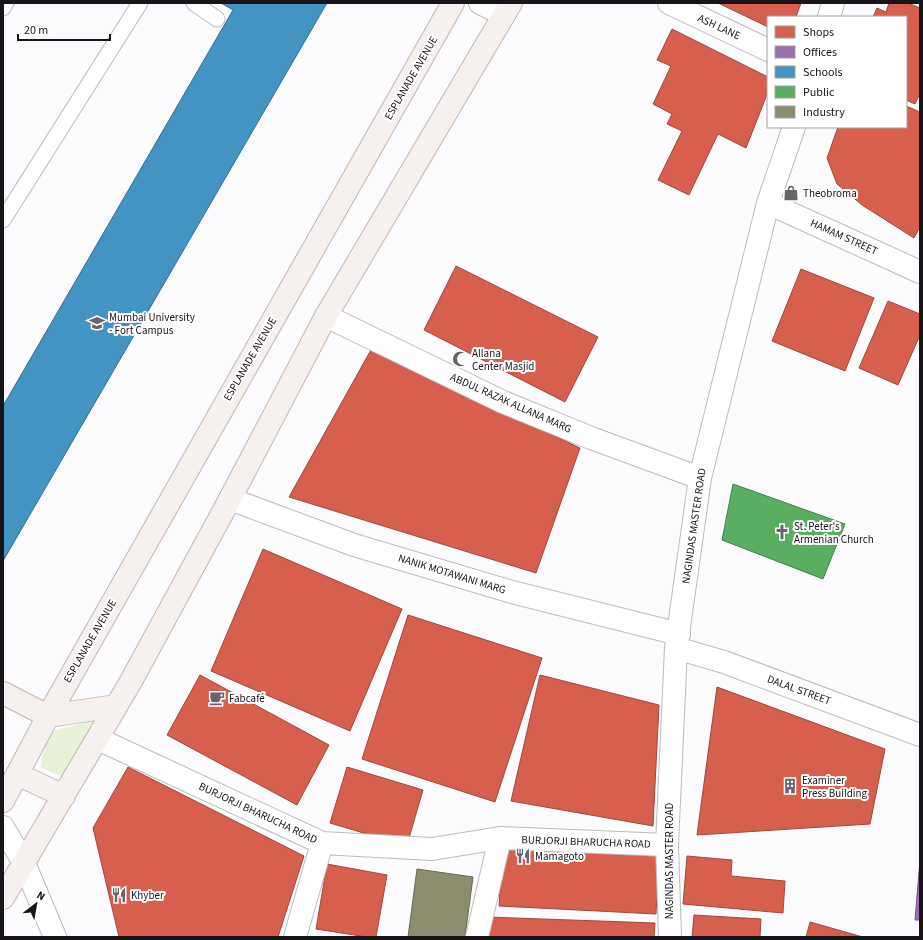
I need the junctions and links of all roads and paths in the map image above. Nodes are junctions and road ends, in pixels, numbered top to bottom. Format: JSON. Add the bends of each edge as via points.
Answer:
{"nodes":[{"id":1,"x":6,"y":3,"type":"edge"},
{"id":2,"x":140,"y":3,"type":"edge"},
{"id":3,"x":194,"y":3,"type":"edge"},
{"id":4,"x":453,"y":3,"type":"edge"},
{"id":5,"x":480,"y":3,"type":"edge"},
{"id":6,"x":669,"y":3,"type":"edge"},
{"id":7,"x":833,"y":3,"type":"edge"},
{"id":8,"x":3,"y":8,"type":"edge"},
{"id":9,"x":507,"y":9,"type":"edge"},
{"id":10,"x":829,"y":16,"type":"edge"},
{"id":11,"x":217,"y":19,"type":"dead end"},
{"id":12,"x":767,"y":50,"type":"edge"},
{"id":13,"x":794,"y":128,"type":"edge"},
{"id":14,"x":768,"y":203,"type":"junction"},
{"id":15,"x":3,"y":220,"type":"edge"},
{"id":16,"x":920,"y":272,"type":"edge"},
{"id":17,"x":326,"y":316,"type":"junction"},
{"id":18,"x":700,"y":478,"type":"junction"},
{"id":19,"x":230,"y":499,"type":"junction"},
{"id":20,"x":678,"y":641,"type":"junction"},
{"id":21,"x":3,"y":693,"type":"edge"},
{"id":22,"x":116,"y":706,"type":"junction"},
{"id":23,"x":48,"y":716,"type":"junction"},
{"id":24,"x":920,"y":734,"type":"edge"},
{"id":25,"x":98,"y":739,"type":"junction"},
{"id":26,"x":17,"y":774,"type":"junction"},
{"id":27,"x":64,"y":796,"type":"junction"},
{"id":28,"x":3,"y":801,"type":"edge"},
{"id":29,"x":3,"y":827,"type":"edge"},
{"id":30,"x":500,"y":838,"type":"junction"},
{"id":31,"x":322,"y":843,"type":"junction"},
{"id":32,"x":667,"y":845,"type":"junction"},
{"id":33,"x":24,"y":863,"type":"junction"},
{"id":34,"x":3,"y":898,"type":"edge"},
{"id":35,"x":55,"y":937,"type":"edge"},
{"id":36,"x":295,"y":937,"type":"edge"},
{"id":37,"x":477,"y":937,"type":"edge"},
{"id":38,"x":670,"y":937,"type":"edge"}],
"edges":[{"from":1,"to":8,"type":"lane"},
{"from":2,"to":15,"type":"lane"},
{"from":3,"to":11,"type":"lane"},
{"from":4,"to":23,"type":"main road","name":"ESPLANADE AVENUE"},
{"from":5,"to":9,"type":"street"},
{"from":6,"to":12,"type":"street","name":"ASH LANE"},
{"from":7,"to":10,"type":"street"},
{"from":9,"to":17,"type":"main road"},
{"from":13,"to":14,"type":"street","name":"NAGINDAS MASTER ROAD"},
{"from":14,"to":16,"type":"street","name":"HAMAM STREET"},
{"from":14,"to":18,"type":"street","name":"NAGINDAS MASTER ROAD"},
{"from":17,"to":18,"type":"street","name":"ABDUL RAZAK ALLANA MARG","via":[[503,402]]},
{"from":17,"to":19,"type":"main road"},
{"from":18,"to":20,"type":"street","name":"NAGINDAS MASTER ROAD"},
{"from":19,"to":20,"type":"street","name":"NANIK MOTAWANI MARG","via":[[362,547]]},
{"from":19,"to":22,"type":"main road"},
{"from":20,"to":24,"type":"street","name":"DALAL STREET","via":[[724,662]]},
{"from":20,"to":32,"type":"street","name":"NAGINDAS MASTER ROAD"},
{"from":21,"to":23,"type":"main road"},
{"from":22,"to":23,"type":"main road"},
{"from":22,"to":25,"type":"main road"},
{"from":23,"to":26,"type":"main road","name":"ESPLANADE AVENUE"},
{"from":25,"to":27,"type":"main road"},
{"from":25,"to":31,"type":"street","name":"BURJORJI BHARUCHA ROAD"},
{"from":26,"to":27,"type":"main road"},
{"from":26,"to":28,"type":"main road","name":"ESPLANADE AVENUE"},
{"from":27,"to":33,"type":"main road"},
{"from":29,"to":33,"type":"street"},
{"from":30,"to":31,"type":"street","name":"BURJORJI BHARUCHA ROAD","via":[[432,849]]},
{"from":30,"to":32,"type":"street","name":"BURJORJI BHARUCHA ROAD"},
{"from":30,"to":37,"type":"street"},
{"from":31,"to":36,"type":"street"},
{"from":32,"to":38,"type":"street","name":"NAGINDAS MASTER ROAD"},
{"from":33,"to":34,"type":"main road"},
{"from":33,"to":35,"type":"street"}]}
